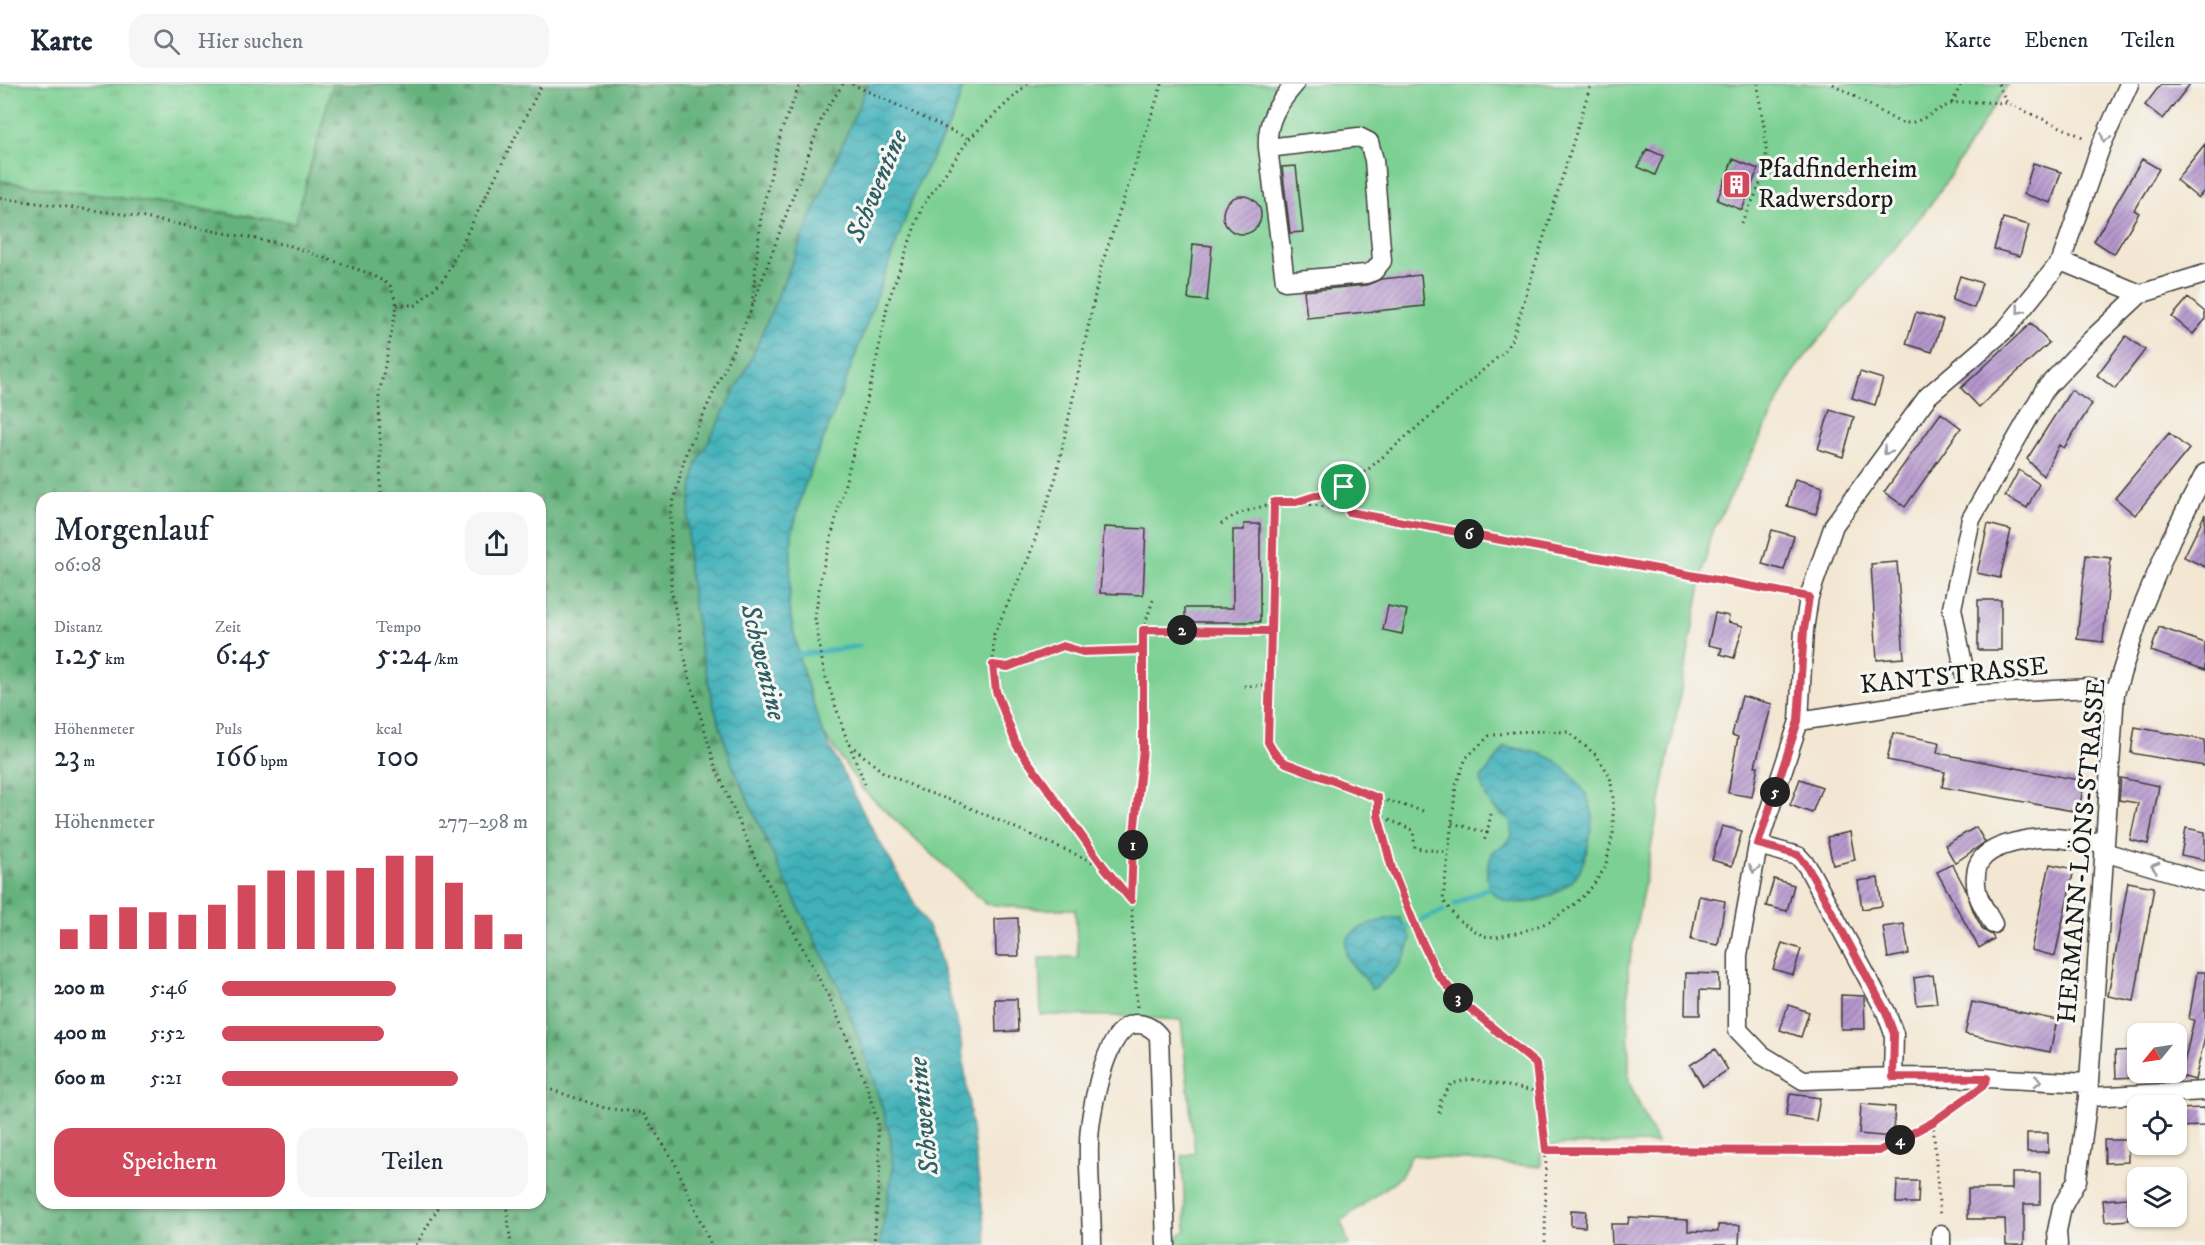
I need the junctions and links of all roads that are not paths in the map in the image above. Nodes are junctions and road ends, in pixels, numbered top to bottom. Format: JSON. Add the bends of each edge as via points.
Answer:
{"nodes":[{"id":1,"x":1295,"y":84,"type":"edge"},
{"id":2,"x":2129,"y":84,"type":"edge"},
{"id":3,"x":1268,"y":148,"type":"junction"},
{"id":4,"x":2061,"y":261,"type":"junction"},
{"id":5,"x":2205,"y":274,"type":"edge"},
{"id":6,"x":2140,"y":294,"type":"junction"},
{"id":7,"x":2205,"y":473,"type":"edge"},
{"id":8,"x":2115,"y":693,"type":"junction"},
{"id":9,"x":1969,"y":695,"type":"junction"},
{"id":10,"x":1798,"y":721,"type":"junction"},
{"id":11,"x":1758,"y":844,"type":"junction"},
{"id":12,"x":2105,"y":847,"type":"junction"},
{"id":13,"x":2205,"y":882,"type":"edge"},
{"id":14,"x":1993,"y":924,"type":"dead end"},
{"id":15,"x":1893,"y":1077,"type":"junction"},
{"id":16,"x":2088,"y":1090,"type":"junction"},
{"id":17,"x":2205,"y":1091,"type":"edge"},
{"id":18,"x":1092,"y":1245,"type":"edge"},
{"id":19,"x":1166,"y":1245,"type":"edge"},
{"id":20,"x":2058,"y":1245,"type":"edge"}],
"edges":[{"from":1,"to":3,"type":"street","via":[[1268,127]]},
{"from":2,"to":4,"type":"street","one_way":true,"via":[[2101,146]]},
{"from":3,"to":3,"type":"street","via":[[1359,137],[1369,142],[1380,226],[1379,267],[1366,274],[1285,281]]},
{"from":4,"to":6,"type":"street"},
{"from":4,"to":10,"type":"street","one_way":true,"via":[[2006,328],[1928,396],[1834,525],[1809,597]]},
{"from":5,"to":6,"type":"street"},
{"from":6,"to":9,"type":"street","via":[[2045,389],[1971,519],[1952,608]]},
{"from":7,"to":8,"type":"street","name":"HERMANN-LÖNS-STRASSE","via":[[2140,611]]},
{"from":8,"to":9,"type":"street","name":"KANTSTRASSE","via":[[2089,688]]},
{"from":8,"to":12,"type":"street","name":"HERMANN-LÖNS-STRASSE"},
{"from":9,"to":10,"type":"street","name":"KANTSTRASSE"},
{"from":10,"to":11,"type":"street"},
{"from":11,"to":15,"type":"street","via":[[1798,855],[1807,866],[1886,1012],[1894,1034]]},
{"from":11,"to":15,"type":"street","one_way":true,"via":[[1738,955],[1738,1030],[1762,1055],[1803,1080]]},
{"from":13,"to":12,"type":"street","one_way":true},
{"from":12,"to":14,"type":"street","via":[[2055,838],[2031,839],[2008,844],[1981,859],[1976,869],[1977,892]]},
{"from":12,"to":16,"type":"street","name":"HERMANN-LÖNS-STRASSE"},
{"from":15,"to":16,"type":"street","one_way":true,"via":[[1987,1078]]},
{"from":16,"to":17,"type":"street"},
{"from":16,"to":20,"type":"street","name":"HERMANN-LÖNS-STRASSE","via":[[2077,1180],[2062,1207]]},
{"from":18,"to":19,"type":"street","via":[[1091,1124],[1109,1046],[1123,1029],[1137,1024],[1148,1026],[1159,1036]]}]}
